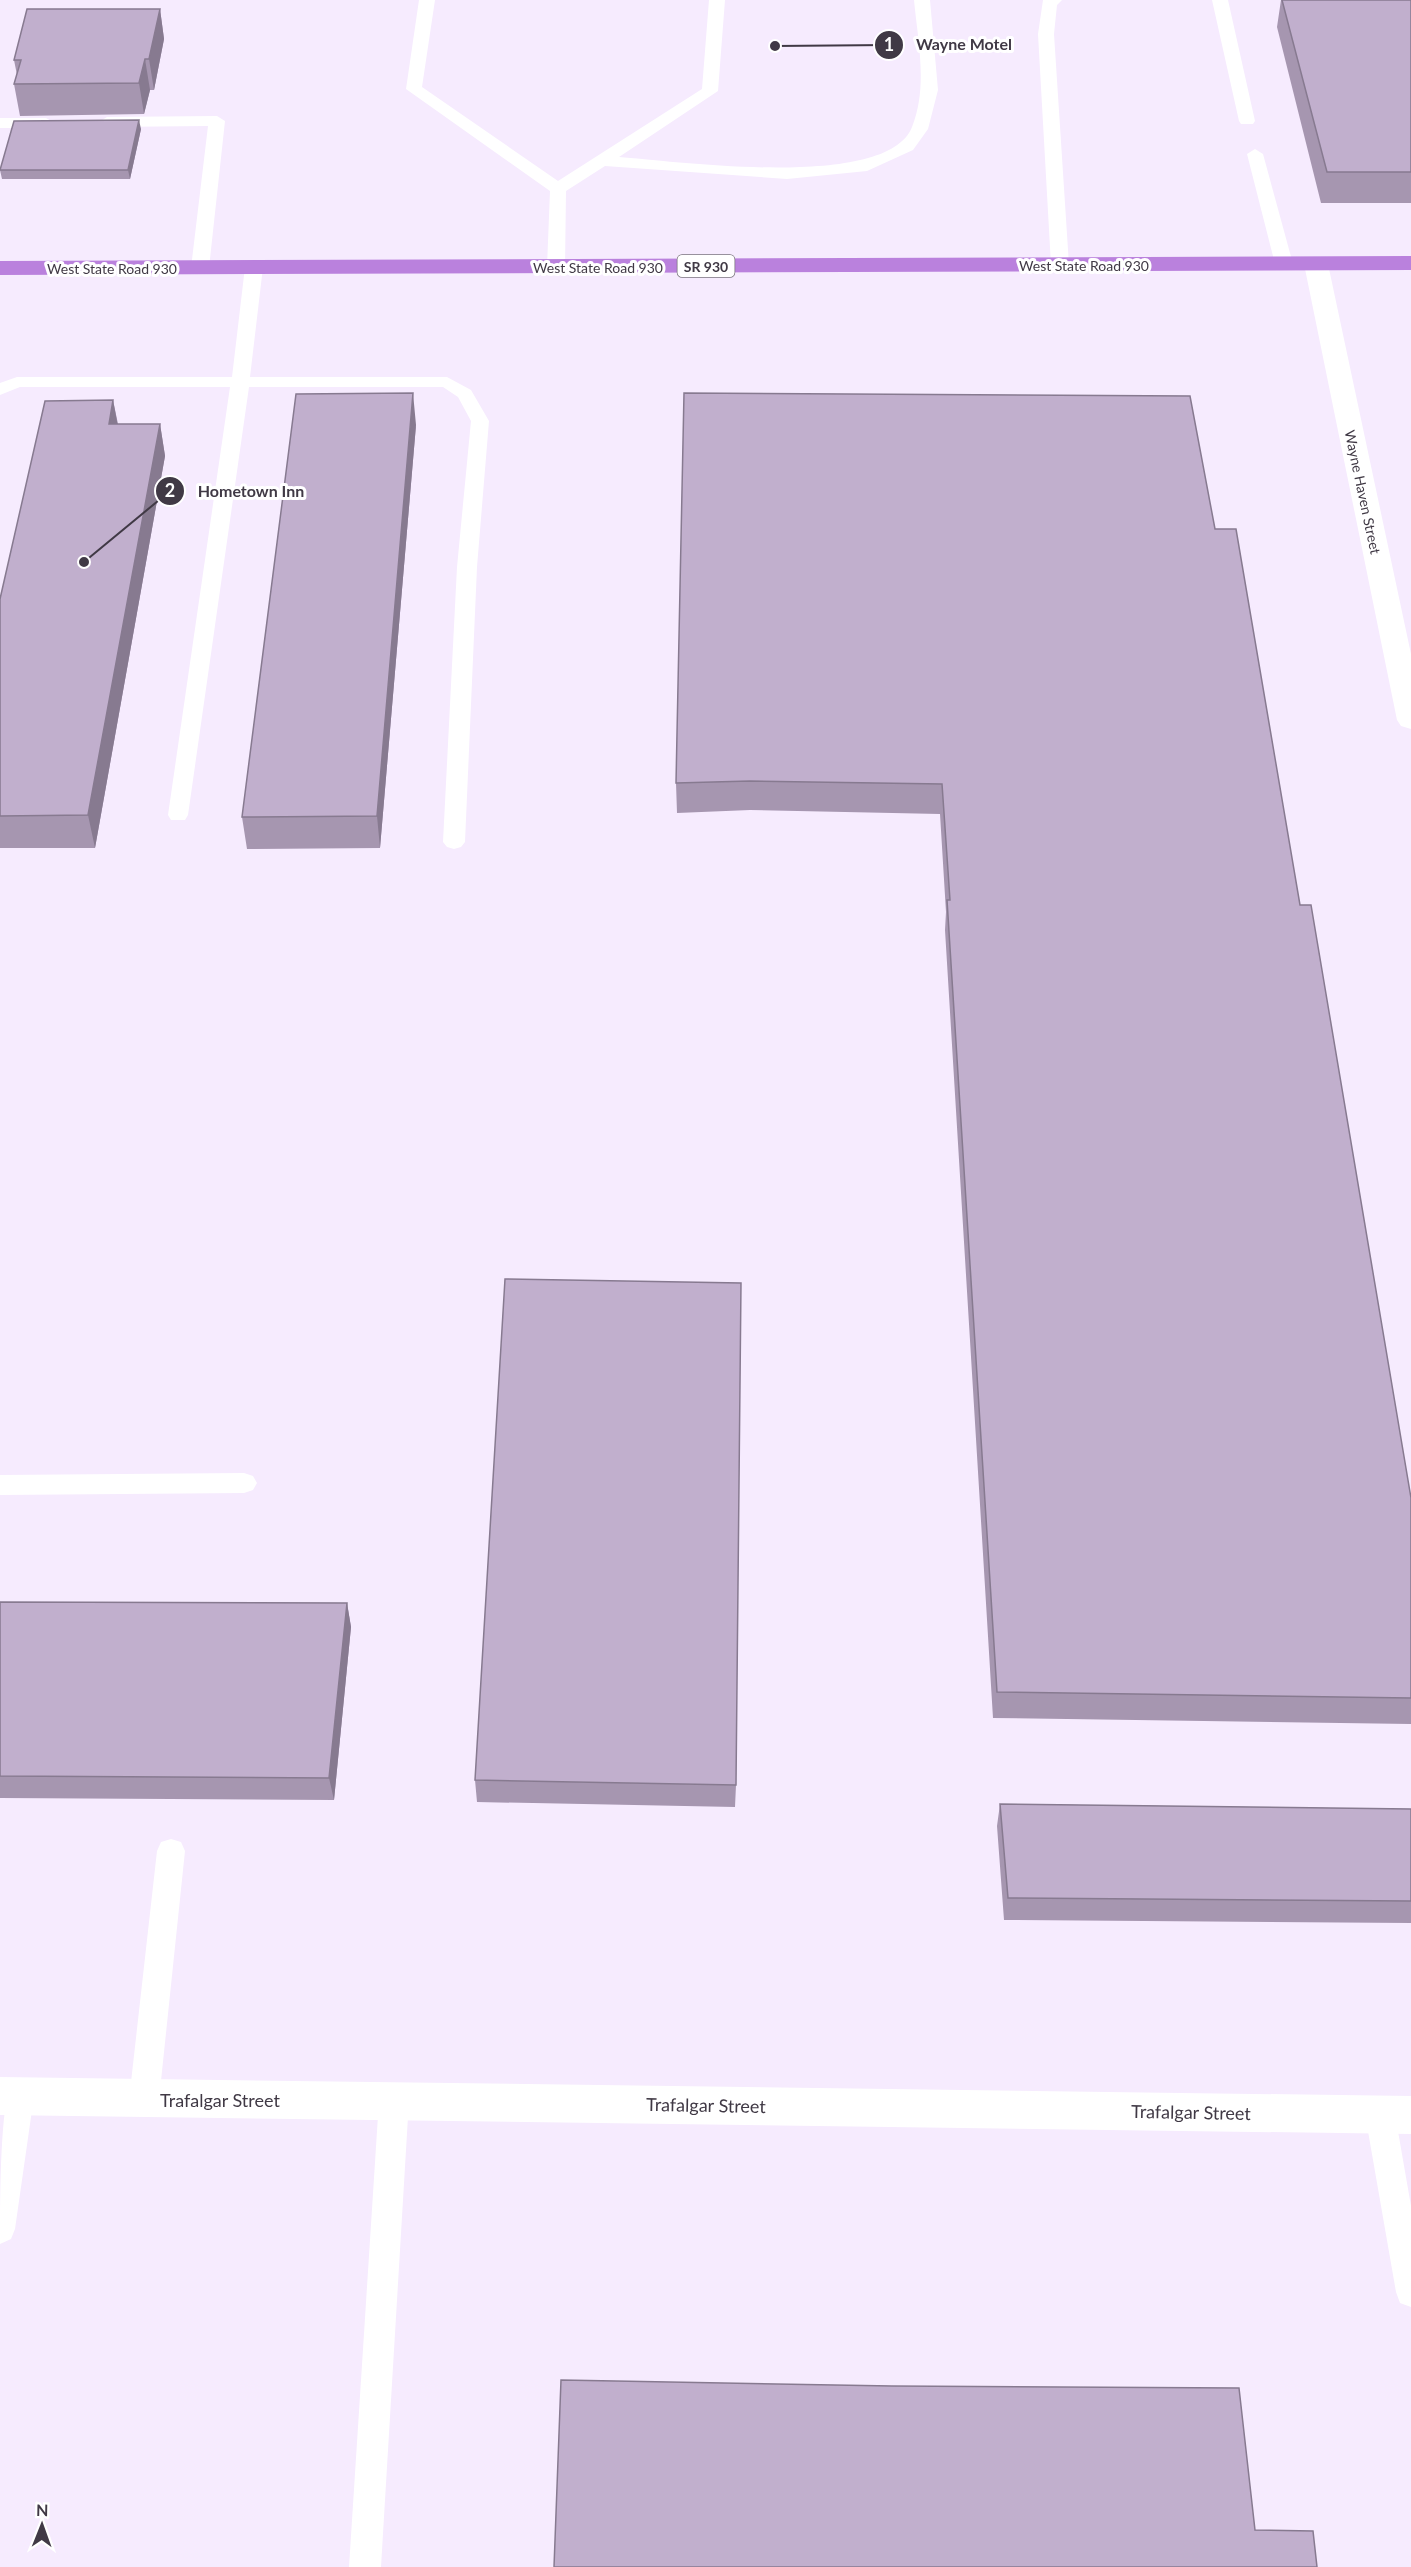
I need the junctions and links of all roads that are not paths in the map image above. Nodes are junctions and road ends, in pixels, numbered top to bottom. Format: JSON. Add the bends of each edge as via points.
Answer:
{"nodes":[{"id":1,"x":427,"y":0,"type":"edge"},
{"id":2,"x":717,"y":0,"type":"edge"},
{"id":3,"x":922,"y":0,"type":"edge"},
{"id":4,"x":1054,"y":0,"type":"edge"},
{"id":5,"x":1220,"y":0,"type":"edge"},
{"id":6,"x":1247,"y":121,"type":"dead end"},
{"id":7,"x":69,"y":122,"type":"edge"},
{"id":8,"x":92,"y":122,"type":"edge"},
{"id":9,"x":0,"y":123,"type":"edge"},
{"id":10,"x":1255,"y":154,"type":"dead end"},
{"id":11,"x":604,"y":161,"type":"junction"},
{"id":12,"x":558,"y":189,"type":"junction"},
{"id":13,"x":1411,"y":263,"type":"edge"},
{"id":14,"x":1284,"y":264,"type":"junction"},
{"id":15,"x":1316,"y":264,"type":"junction"},
{"id":16,"x":1060,"y":265,"type":"junction"},
{"id":17,"x":255,"y":267,"type":"junction"},
{"id":18,"x":556,"y":267,"type":"junction"},
{"id":19,"x":0,"y":268,"type":"edge"},
{"id":20,"x":200,"y":268,"type":"junction"},
{"id":21,"x":241,"y":380,"type":"junction"},
{"id":22,"x":0,"y":390,"type":"edge"},
{"id":23,"x":1411,"y":720,"type":"edge"},
{"id":24,"x":178,"y":815,"type":"dead end"},
{"id":25,"x":454,"y":842,"type":"dead end"},
{"id":26,"x":244,"y":1483,"type":"dead end"},
{"id":27,"x":0,"y":1485,"type":"edge"},
{"id":28,"x":171,"y":1851,"type":"dead end"},
{"id":29,"x":9,"y":2096,"type":"edge"},
{"id":30,"x":144,"y":2100,"type":"junction"},
{"id":31,"x":394,"y":2100,"type":"junction"},
{"id":32,"x":1396,"y":2115,"type":"edge"},
{"id":33,"x":0,"y":2229,"type":"edge"},
{"id":34,"x":1411,"y":2292,"type":"edge"},
{"id":35,"x":365,"y":2567,"type":"edge"}],
"edges":[{"from":1,"to":12,"type":"lane","via":[[414,89]]},
{"from":2,"to":11,"type":"lane","via":[[711,92]]},
{"from":3,"to":11,"type":"lane","via":[[930,90],[920,129],[907,146],[867,166],[787,174]]},
{"from":4,"to":16,"type":"lane","via":[[1049,3],[1046,34]]},
{"from":5,"to":6,"type":"lane"},
{"from":7,"to":9,"type":"lane"},
{"from":8,"to":20,"type":"lane","via":[[217,121]]},
{"from":10,"to":14,"type":"lane"},
{"from":11,"to":12,"type":"lane"},
{"from":12,"to":18,"type":"lane"},
{"from":13,"to":15,"type":"highway","name":"West State Road 930","number":"SR 930"},
{"from":14,"to":15,"type":"highway","name":"West State Road 930","number":"SR 930"},
{"from":14,"to":16,"type":"highway","name":"West State Road 930","number":"SR 930"},
{"from":15,"to":23,"type":"street","name":"Wayne Haven Street"},
{"from":16,"to":18,"type":"highway","name":"West State Road 930","number":"SR 930"},
{"from":17,"to":18,"type":"highway","name":"West State Road 930","number":"SR 930"},
{"from":17,"to":20,"type":"highway","name":"West State Road 930","number":"SR 930"},
{"from":17,"to":21,"type":"lane"},
{"from":19,"to":20,"type":"highway","name":"West State Road 930","number":"SR 930"},
{"from":21,"to":22,"type":"lane","via":[[17,382]]},
{"from":21,"to":24,"type":"lane"},
{"from":21,"to":25,"type":"lane","via":[[447,382],[465,394],[480,421],[467,567]]},
{"from":26,"to":27,"type":"lane"},
{"from":28,"to":30,"type":"lane"},
{"from":29,"to":30,"type":"street","name":"Trafalgar Street"},
{"from":29,"to":33,"type":"lane"},
{"from":30,"to":31,"type":"street","name":"Trafalgar Street"},
{"from":31,"to":32,"type":"street","name":"Trafalgar Street"},
{"from":31,"to":35,"type":"lane"},
{"from":32,"to":34,"type":"lane"}]}
